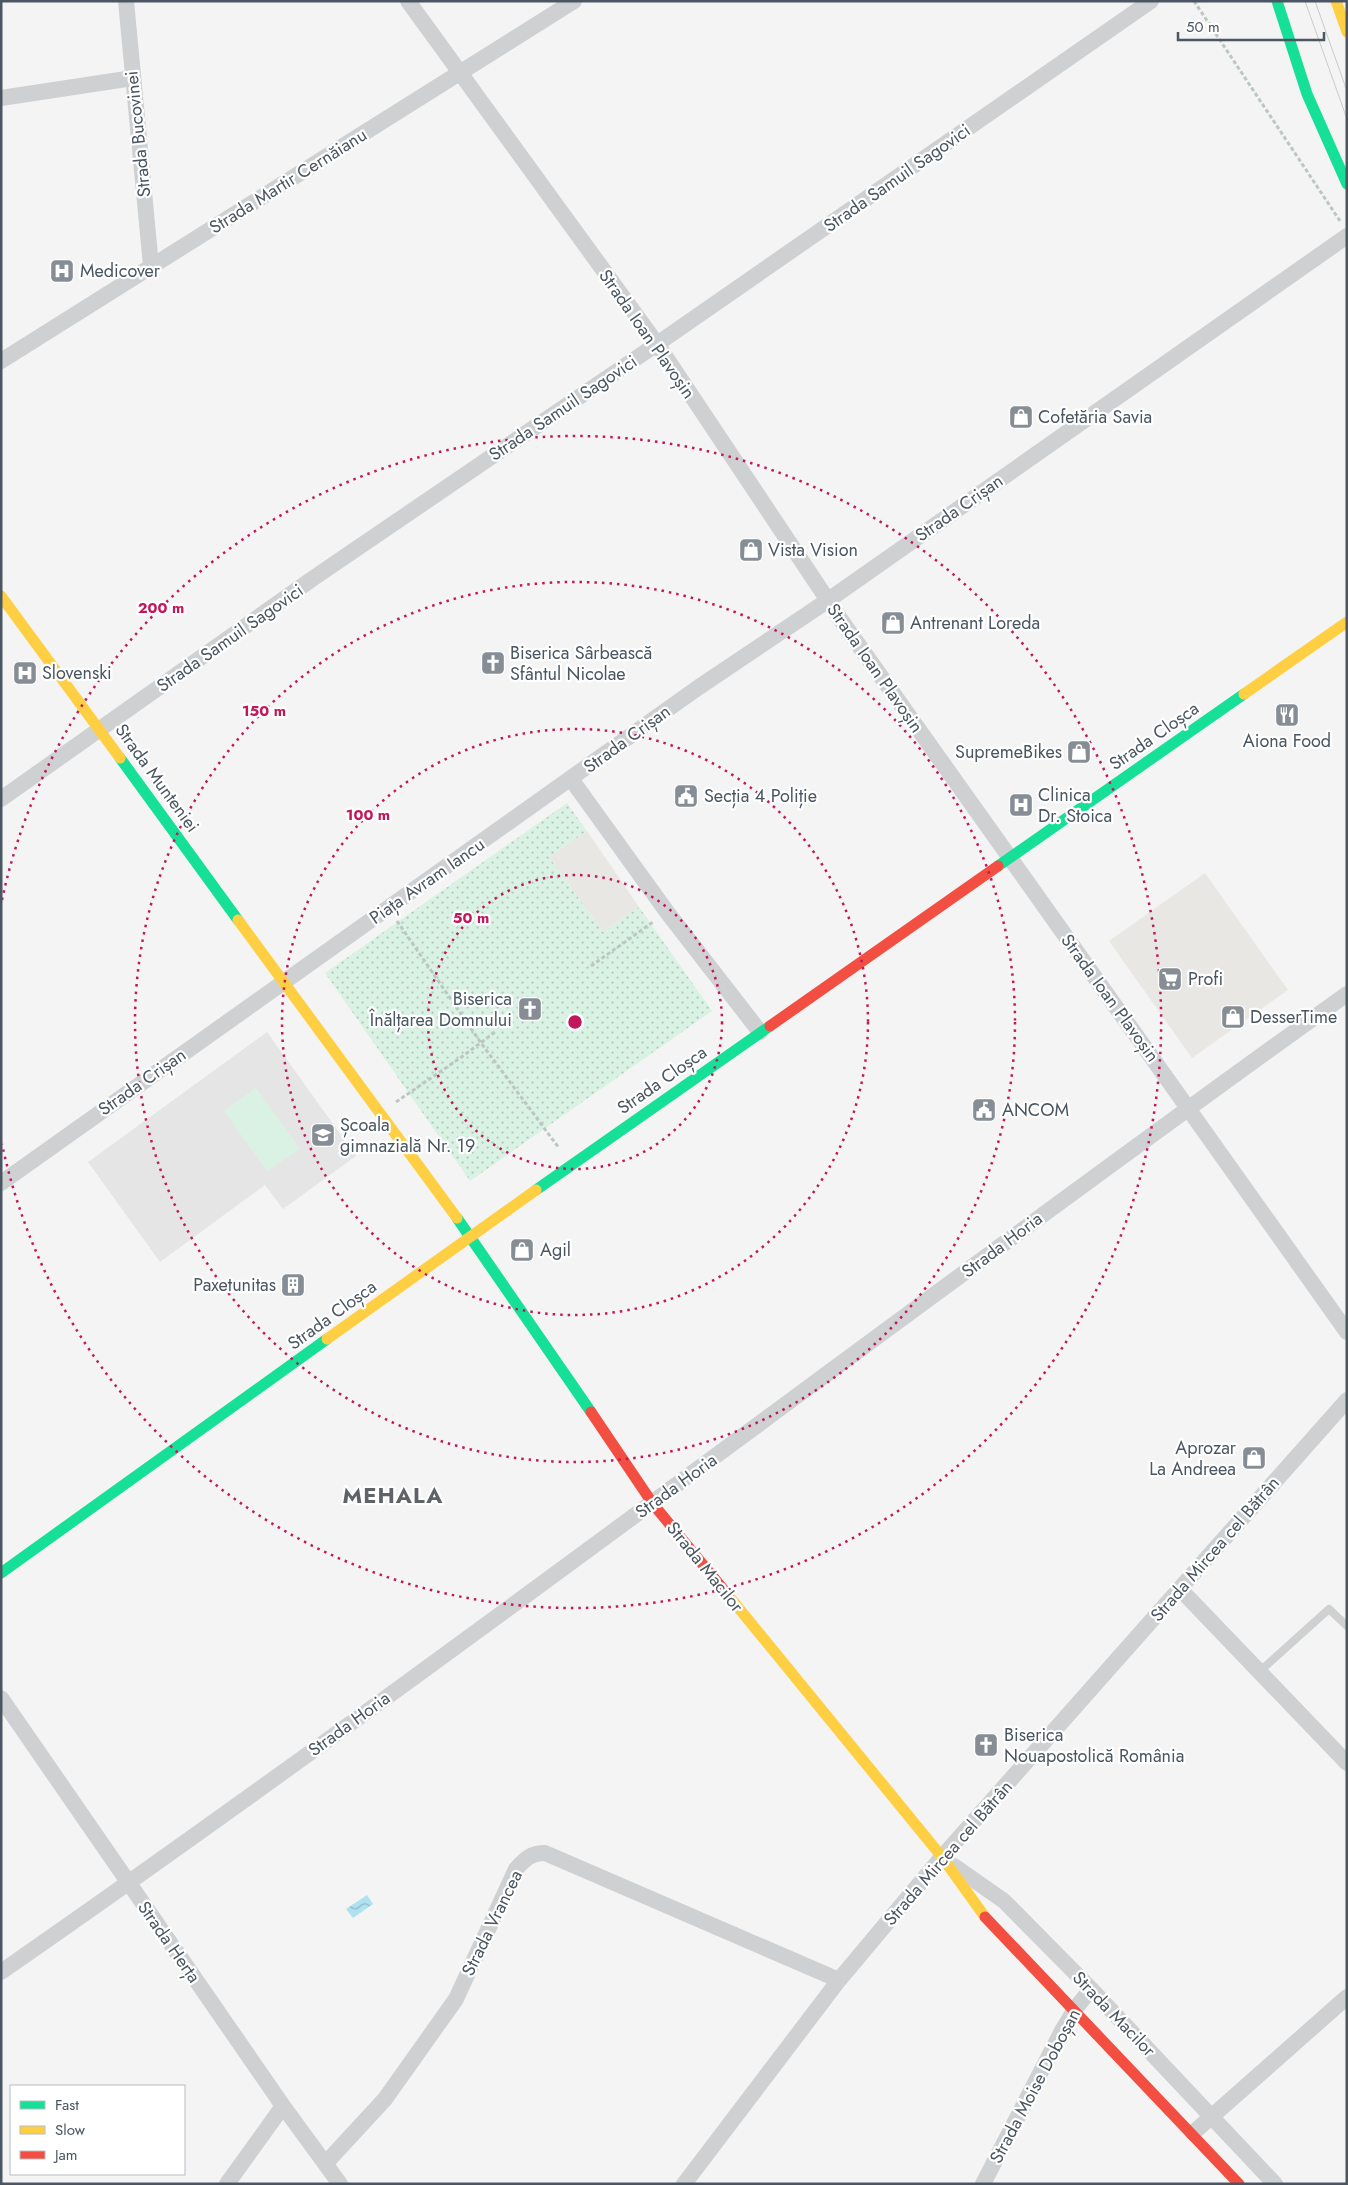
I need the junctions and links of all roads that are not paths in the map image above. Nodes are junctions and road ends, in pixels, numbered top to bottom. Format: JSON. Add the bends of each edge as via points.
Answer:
{"nodes":[{"id":1,"x":126,"y":1,"type":"edge"},
{"id":2,"x":408,"y":1,"type":"edge"},
{"id":3,"x":574,"y":1,"type":"edge"},
{"id":4,"x":1151,"y":1,"type":"edge"},
{"id":5,"x":1277,"y":1,"type":"edge"},
{"id":6,"x":1336,"y":1,"type":"edge"},
{"id":7,"x":1347,"y":32,"type":"edge"},
{"id":8,"x":460,"y":74,"type":"junction"},
{"id":9,"x":133,"y":78,"type":"junction"},
{"id":10,"x":1,"y":98,"type":"edge"},
{"id":11,"x":1347,"y":184,"type":"edge"},
{"id":12,"x":1344,"y":229,"type":"edge"},
{"id":13,"x":151,"y":266,"type":"junction"},
{"id":14,"x":657,"y":344,"type":"junction"},
{"id":15,"x":1,"y":361,"type":"edge"},
{"id":16,"x":1,"y":596,"type":"edge"},
{"id":17,"x":827,"y":601,"type":"junction"},
{"id":18,"x":1347,"y":622,"type":"edge"},
{"id":19,"x":100,"y":729,"type":"junction"},
{"id":20,"x":571,"y":779,"type":"junction"},
{"id":21,"x":1,"y":799,"type":"edge"},
{"id":22,"x":1010,"y":859,"type":"junction"},
{"id":23,"x":284,"y":982,"type":"junction"},
{"id":24,"x":1347,"y":994,"type":"edge"},
{"id":25,"x":760,"y":1032,"type":"junction"},
{"id":26,"x":1188,"y":1108,"type":"junction"},
{"id":27,"x":1,"y":1183,"type":"edge"},
{"id":28,"x":471,"y":1237,"type":"junction"},
{"id":29,"x":1347,"y":1332,"type":"edge"},
{"id":30,"x":1347,"y":1400,"type":"edge"},
{"id":31,"x":653,"y":1504,"type":"junction"},
{"id":32,"x":1,"y":1573,"type":"edge"},
{"id":33,"x":1180,"y":1589,"type":"junction"},
{"id":34,"x":1347,"y":1626,"type":"edge"},
{"id":35,"x":1259,"y":1672,"type":"junction"},
{"id":36,"x":1,"y":1698,"type":"edge"},
{"id":37,"x":1347,"y":1763,"type":"edge"},
{"id":38,"x":942,"y":1857,"type":"junction"},
{"id":39,"x":129,"y":1883,"type":"junction"},
{"id":40,"x":1,"y":1972,"type":"edge"},
{"id":41,"x":839,"y":1980,"type":"junction"},
{"id":42,"x":1091,"y":1989,"type":"junction"},
{"id":43,"x":1347,"y":1997,"type":"edge"},
{"id":44,"x":1075,"y":2009,"type":"junction"},
{"id":45,"x":283,"y":2106,"type":"junction"},
{"id":46,"x":1212,"y":2116,"type":"junction"},
{"id":47,"x":1193,"y":2133,"type":"junction"},
{"id":48,"x":325,"y":2164,"type":"junction"},
{"id":49,"x":227,"y":2184,"type":"edge"},
{"id":50,"x":340,"y":2184,"type":"edge"},
{"id":51,"x":684,"y":2184,"type":"edge"},
{"id":52,"x":983,"y":2184,"type":"edge"},
{"id":53,"x":1239,"y":2184,"type":"edge"},
{"id":54,"x":1275,"y":2184,"type":"edge"}],
"edges":[{"from":1,"to":9,"type":"street","name":"Strada Bucovinei"},
{"from":2,"to":8,"type":"street","name":"Strada Ioan Plavoșin"},
{"from":3,"to":8,"type":"street","name":"Strada Martir Cernăianu"},
{"from":4,"to":14,"type":"street","name":"Strada Samuil Sagovici"},
{"from":5,"to":11,"type":"street","via":[[1317,120]]},
{"from":6,"to":7,"type":"street"},
{"from":8,"to":13,"type":"street","name":"Strada Martir Cernăianu"},
{"from":8,"to":14,"type":"street","name":"Strada Ioan Plavoșin"},
{"from":9,"to":10,"type":"street"},
{"from":9,"to":13,"type":"street","name":"Strada Bucovinei"},
{"from":12,"to":17,"type":"street","name":"Strada Crișan"},
{"from":13,"to":15,"type":"street","name":"Strada Martir Cernăianu"},
{"from":14,"to":17,"type":"street","name":"Strada Ioan Plavoșin"},
{"from":14,"to":19,"type":"street","name":"Strada Samuil Sagovici"},
{"from":16,"to":19,"type":"street","name":"Strada Munteniei"},
{"from":17,"to":20,"type":"street","name":"Strada Crișan"},
{"from":17,"to":22,"type":"street","name":"Strada Ioan Plavoșin"},
{"from":18,"to":22,"type":"street","name":"Strada Cloșca"},
{"from":19,"to":21,"type":"street","name":"Strada Samuil Sagovici"},
{"from":19,"to":23,"type":"street","name":"Strada Munteniei"},
{"from":20,"to":23,"type":"street","name":"Piața Avram Iancu"},
{"from":20,"to":25,"type":"street","via":[[667,912]]},
{"from":22,"to":25,"type":"street","name":"Strada Cloșca"},
{"from":22,"to":26,"type":"street","name":"Strada Ioan Plavoșin"},
{"from":23,"to":27,"type":"street","name":"Strada Crișan"},
{"from":23,"to":28,"type":"street"},
{"from":24,"to":26,"type":"street","name":"Strada Horia"},
{"from":25,"to":28,"type":"street","name":"Strada Cloșca"},
{"from":26,"to":29,"type":"street","name":"Strada Ioan Plavoșin"},
{"from":26,"to":31,"type":"street","name":"Strada Horia"},
{"from":28,"to":31,"type":"street","name":"Strada Macilor"},
{"from":28,"to":32,"type":"street","name":"Strada Cloșca"},
{"from":30,"to":33,"type":"street","name":"Strada Mircea cel Bătrân"},
{"from":31,"to":38,"type":"street","name":"Strada Macilor"},
{"from":31,"to":39,"type":"street","name":"Strada Horia"},
{"from":33,"to":35,"type":"street"},
{"from":33,"to":38,"type":"street","name":"Strada Mircea cel Bătrân"},
{"from":34,"to":35,"type":"lane","via":[[1329,1609]]},
{"from":35,"to":37,"type":"street"},
{"from":36,"to":39,"type":"street","name":"Strada Herța"},
{"from":38,"to":41,"type":"street","name":"Strada Mircea cel Bătrân"},
{"from":38,"to":42,"type":"street","name":"Strada Macilor","via":[[1004,1901]]},
{"from":38,"to":44,"type":"street","name":"Strada Macilor","via":[[987,1919]]},
{"from":39,"to":40,"type":"street","name":"Strada Horia"},
{"from":39,"to":45,"type":"street","name":"Strada Herța"},
{"from":41,"to":48,"type":"street","name":"Strada Vrancea","via":[[545,1853],[534,1853],[516,1868],[456,1999],[385,2099]]},
{"from":41,"to":51,"type":"street","name":"Strada Mircea cel Bătrân"},
{"from":42,"to":44,"type":"street","name":"Strada Moise Doboșan"},
{"from":42,"to":46,"type":"street","name":"Strada Macilor"},
{"from":43,"to":46,"type":"street"},
{"from":44,"to":47,"type":"street","name":"Strada Macilor"},
{"from":44,"to":52,"type":"street","name":"Strada Moise Doboșan"},
{"from":45,"to":48,"type":"street","name":"Strada Herța"},
{"from":45,"to":49,"type":"street"},
{"from":46,"to":47,"type":"street"},
{"from":46,"to":54,"type":"street","name":"Strada Macilor"},
{"from":47,"to":53,"type":"street","name":"Strada Macilor"},
{"from":48,"to":50,"type":"street","name":"Strada Herța"}]}
